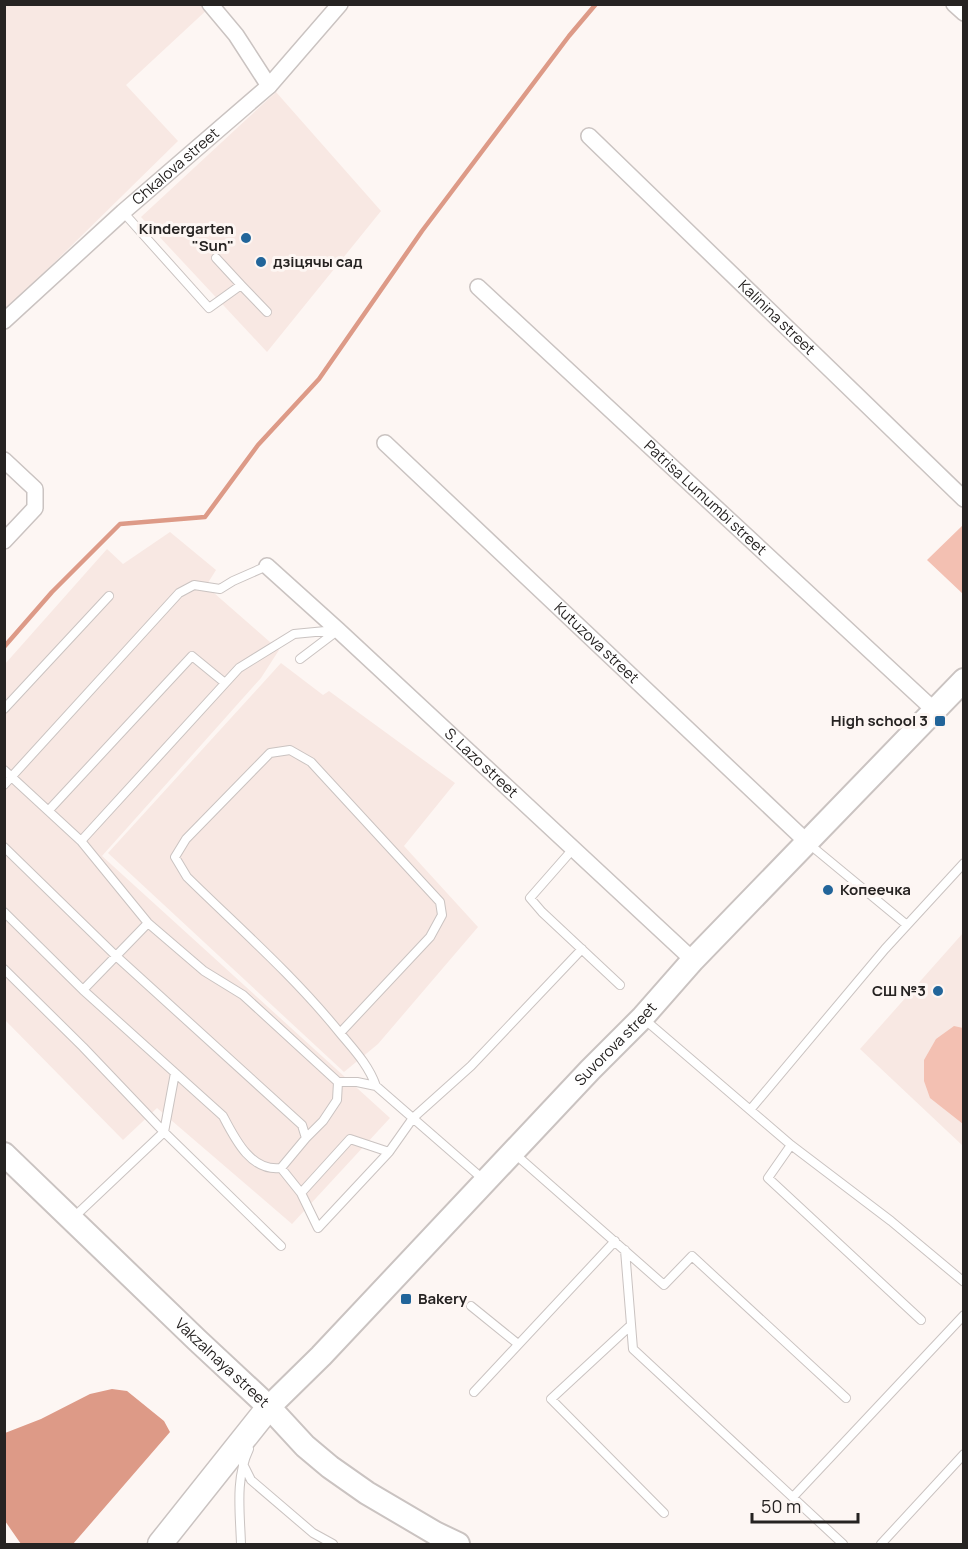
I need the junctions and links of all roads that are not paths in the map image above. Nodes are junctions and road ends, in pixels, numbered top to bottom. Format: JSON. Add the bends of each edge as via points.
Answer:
{"nodes":[{"id":1,"x":210,"y":4,"type":"edge"},
{"id":2,"x":340,"y":4,"type":"edge"},
{"id":3,"x":954,"y":4,"type":"edge"},
{"id":4,"x":963,"y":13,"type":"edge"},
{"id":5,"x":269,"y":86,"type":"junction"},
{"id":6,"x":589,"y":136,"type":"dead end"},
{"id":7,"x":123,"y":212,"type":"junction"},
{"id":8,"x":216,"y":258,"type":"dead end"},
{"id":9,"x":241,"y":285,"type":"junction"},
{"id":10,"x":478,"y":287,"type":"dead end"},
{"id":11,"x":267,"y":312,"type":"dead end"},
{"id":12,"x":4,"y":321,"type":"edge"},
{"id":13,"x":386,"y":443,"type":"dead end"},
{"id":14,"x":4,"y":460,"type":"edge"},
{"id":15,"x":963,"y":499,"type":"edge"},
{"id":16,"x":4,"y":540,"type":"edge"},
{"id":17,"x":267,"y":567,"type":"joint"},
{"id":18,"x":109,"y":596,"type":"dead end"},
{"id":19,"x":338,"y":630,"type":"junction"},
{"id":20,"x":300,"y":659,"type":"dead end"},
{"id":21,"x":963,"y":680,"type":"edge"},
{"id":22,"x":225,"y":683,"type":"junction"},
{"id":23,"x":4,"y":709,"type":"edge"},
{"id":24,"x":934,"y":710,"type":"junction"},
{"id":25,"x":4,"y":770,"type":"edge"},
{"id":26,"x":13,"y":777,"type":"junction"},
{"id":27,"x":4,"y":785,"type":"edge"},
{"id":28,"x":49,"y":810,"type":"junction"},
{"id":29,"x":81,"y":841,"type":"junction"},
{"id":30,"x":808,"y":843,"type":"junction"},
{"id":31,"x":4,"y":847,"type":"edge"},
{"id":32,"x":573,"y":849,"type":"junction"},
{"id":33,"x":963,"y":863,"type":"edge"},
{"id":34,"x":4,"y":912,"type":"edge"},
{"id":35,"x":148,"y":922,"type":"junction"},
{"id":36,"x":907,"y":925,"type":"junction"},
{"id":37,"x":582,"y":949,"type":"junction"},
{"id":38,"x":116,"y":956,"type":"junction"},
{"id":39,"x":693,"y":960,"type":"junction"},
{"id":40,"x":4,"y":969,"type":"edge"},
{"id":41,"x":620,"y":985,"type":"dead end"},
{"id":42,"x":83,"y":990,"type":"junction"},
{"id":43,"x":642,"y":1018,"type":"junction"},
{"id":44,"x":340,"y":1033,"type":"junction"},
{"id":45,"x":175,"y":1073,"type":"junction"},
{"id":46,"x":338,"y":1082,"type":"junction"},
{"id":47,"x":376,"y":1086,"type":"junction"},
{"id":48,"x":750,"y":1110,"type":"junction"},
{"id":49,"x":412,"y":1119,"type":"junction"},
{"id":50,"x":164,"y":1132,"type":"junction"},
{"id":51,"x":306,"y":1138,"type":"junction"},
{"id":52,"x":791,"y":1146,"type":"junction"},
{"id":53,"x":389,"y":1152,"type":"junction"},
{"id":54,"x":513,"y":1152,"type":"junction"},
{"id":55,"x":4,"y":1154,"type":"edge"},
{"id":56,"x":281,"y":1168,"type":"junction"},
{"id":57,"x":485,"y":1181,"type":"junction"},
{"id":58,"x":301,"y":1193,"type":"junction"},
{"id":59,"x":72,"y":1219,"type":"junction"},
{"id":60,"x":615,"y":1241,"type":"junction"},
{"id":61,"x":281,"y":1246,"type":"dead end"},
{"id":62,"x":626,"y":1250,"type":"junction"},
{"id":63,"x":963,"y":1282,"type":"edge"},
{"id":64,"x":471,"y":1306,"type":"dead end"},
{"id":65,"x":963,"y":1315,"type":"edge"},
{"id":66,"x":921,"y":1320,"type":"dead end"},
{"id":67,"x":631,"y":1325,"type":"junction"},
{"id":68,"x":518,"y":1344,"type":"junction"},
{"id":69,"x":474,"y":1392,"type":"dead end"},
{"id":70,"x":846,"y":1398,"type":"dead end"},
{"id":71,"x":269,"y":1407,"type":"junction"},
{"id":72,"x":963,"y":1454,"type":"edge"},
{"id":73,"x":242,"y":1462,"type":"junction"},
{"id":74,"x":793,"y":1497,"type":"junction"},
{"id":75,"x":664,"y":1513,"type":"dead end"},
{"id":76,"x":160,"y":1545,"type":"edge"},
{"id":77,"x":241,"y":1545,"type":"edge"},
{"id":78,"x":333,"y":1545,"type":"edge"},
{"id":79,"x":458,"y":1545,"type":"edge"},
{"id":80,"x":843,"y":1545,"type":"edge"},
{"id":81,"x":881,"y":1545,"type":"edge"}],
"edges":[{"from":1,"to":5,"type":"street"},
{"from":2,"to":5,"type":"street","name":"Chkalova street"},
{"from":3,"to":4,"type":"street"},
{"from":5,"to":7,"type":"street","name":"Chkalova street"},
{"from":6,"to":15,"type":"street","name":"Kalinina street"},
{"from":7,"to":9,"type":"lane","via":[[209,308]]},
{"from":7,"to":12,"type":"street","name":"Chkalova street"},
{"from":8,"to":9,"type":"lane"},
{"from":9,"to":11,"type":"lane"},
{"from":10,"to":24,"type":"street","name":"Patrisa Lumumbi street"},
{"from":13,"to":30,"type":"street","name":"Kutuzova street"},
{"from":14,"to":16,"type":"street","via":[[35,489],[35,508]]},
{"from":17,"to":19,"type":"street","name":"S. Lazo street"},
{"from":17,"to":26,"type":"lane","via":[[220,590],[194,585],[179,593]]},
{"from":18,"to":23,"type":"lane"},
{"from":19,"to":20,"type":"lane"},
{"from":19,"to":22,"type":"lane","via":[[294,634],[239,668]]},
{"from":19,"to":32,"type":"street","name":"S. Lazo street"},
{"from":21,"to":24,"type":"main road","name":"Suvorova street"},
{"from":22,"to":28,"type":"lane","via":[[192,656]]},
{"from":22,"to":29,"type":"lane"},
{"from":24,"to":30,"type":"main road","name":"Suvorova street"},
{"from":25,"to":26,"type":"lane"},
{"from":26,"to":27,"type":"lane"},
{"from":26,"to":28,"type":"lane"},
{"from":28,"to":29,"type":"lane"},
{"from":29,"to":35,"type":"lane"},
{"from":30,"to":36,"type":"lane"},
{"from":30,"to":39,"type":"main road","name":"Suvorova street"},
{"from":31,"to":38,"type":"lane"},
{"from":32,"to":37,"type":"lane","via":[[530,898]]},
{"from":32,"to":39,"type":"street","name":"S. Lazo street"},
{"from":33,"to":36,"type":"lane"},
{"from":34,"to":42,"type":"lane"},
{"from":35,"to":38,"type":"lane"},
{"from":35,"to":46,"type":"lane","via":[[204,971],[243,995]]},
{"from":36,"to":48,"type":"lane"},
{"from":37,"to":41,"type":"lane"},
{"from":37,"to":49,"type":"lane","via":[[471,1066]]},
{"from":38,"to":42,"type":"lane"},
{"from":38,"to":51,"type":"lane","via":[[302,1125]]},
{"from":39,"to":43,"type":"main road","name":"Suvorova street"},
{"from":40,"to":50,"type":"lane"},
{"from":42,"to":45,"type":"lane"},
{"from":43,"to":48,"type":"lane"},
{"from":43,"to":54,"type":"main road","name":"Suvorova street"},
{"from":44,"to":44,"type":"lane","via":[[316,1004],[187,877],[176,857],[186,839],[270,753],[290,750],[311,762],[440,902],[442,915],[430,937]]},
{"from":44,"to":47,"type":"lane","via":[[369,1069]]},
{"from":45,"to":50,"type":"lane"},
{"from":45,"to":56,"type":"lane","via":[[223,1116],[252,1160],[268,1170]]},
{"from":46,"to":47,"type":"lane"},
{"from":46,"to":51,"type":"lane","via":[[337,1100]]},
{"from":47,"to":49,"type":"lane"},
{"from":48,"to":52,"type":"lane"},
{"from":49,"to":53,"type":"lane"},
{"from":49,"to":57,"type":"lane"},
{"from":50,"to":59,"type":"lane"},
{"from":50,"to":61,"type":"lane"},
{"from":51,"to":56,"type":"lane"},
{"from":52,"to":63,"type":"lane","via":[[891,1221]]},
{"from":52,"to":66,"type":"lane","via":[[768,1178]]},
{"from":53,"to":58,"type":"lane","via":[[350,1139]]},
{"from":53,"to":58,"type":"lane","via":[[318,1228]]},
{"from":54,"to":57,"type":"main road","name":"Suvorova street"},
{"from":54,"to":60,"type":"lane"},
{"from":55,"to":59,"type":"main road","name":"Vakzalnaya street"},
{"from":56,"to":58,"type":"lane"},
{"from":57,"to":71,"type":"main road","name":"Suvorova street"},
{"from":59,"to":71,"type":"main road","name":"Vakzalnaya street"},
{"from":60,"to":62,"type":"lane"},
{"from":60,"to":68,"type":"lane"},
{"from":62,"to":67,"type":"lane"},
{"from":62,"to":70,"type":"lane","via":[[663,1285],[692,1256]]},
{"from":64,"to":68,"type":"lane"},
{"from":65,"to":74,"type":"lane"},
{"from":67,"to":74,"type":"lane","via":[[633,1349]]},
{"from":67,"to":75,"type":"lane","via":[[551,1399]]},
{"from":68,"to":69,"type":"lane"},
{"from":71,"to":73,"type":"lane"},
{"from":71,"to":76,"type":"main road"},
{"from":71,"to":79,"type":"main road","name":"Vakzalnaya street","via":[[330,1467]]},
{"from":72,"to":81,"type":"lane"},
{"from":73,"to":77,"type":"lane"},
{"from":73,"to":78,"type":"lane","via":[[251,1480],[313,1533]]},
{"from":74,"to":80,"type":"lane"}]}
